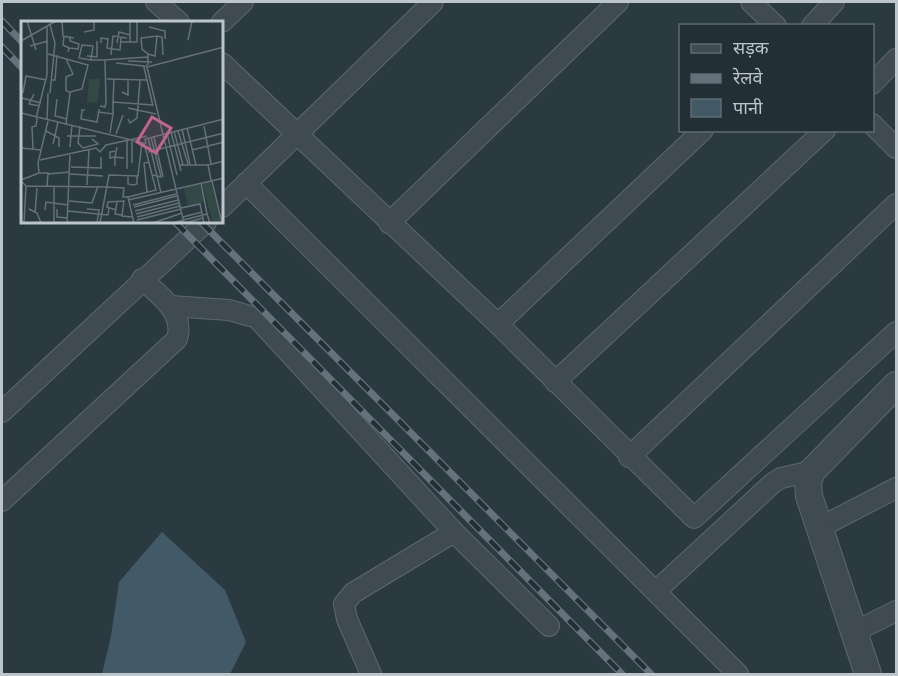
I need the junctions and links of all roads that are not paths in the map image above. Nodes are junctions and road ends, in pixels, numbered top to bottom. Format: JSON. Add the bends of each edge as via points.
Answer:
{"nodes":[{"id":1,"x":156,"y":2,"type":"edge"},
{"id":2,"x":243,"y":2,"type":"edge"},
{"id":3,"x":433,"y":2,"type":"edge"},
{"id":4,"x":618,"y":2,"type":"edge"},
{"id":5,"x":751,"y":2,"type":"edge"},
{"id":6,"x":834,"y":2,"type":"edge"},
{"id":7,"x":178,"y":21,"type":"edge"},
{"id":8,"x":223,"y":21,"type":"edge"},
{"id":9,"x":774,"y":24,"type":"edge"},
{"id":10,"x":814,"y":24,"type":"edge"},
{"id":11,"x":897,"y":59,"type":"edge"},
{"id":12,"x":224,"y":65,"type":"edge"},
{"id":13,"x":874,"y":83,"type":"edge"},
{"id":14,"x":874,"y":125,"type":"edge"},
{"id":15,"x":701,"y":132,"type":"edge"},
{"id":16,"x":823,"y":132,"type":"edge"},
{"id":17,"x":296,"y":135,"type":"junction"},
{"id":18,"x":897,"y":148,"type":"edge"},
{"id":19,"x":246,"y":183,"type":"junction"},
{"id":20,"x":897,"y":204,"type":"edge"},
{"id":21,"x":224,"y":205,"type":"edge"},
{"id":22,"x":390,"y":223,"type":"junction"},
{"id":23,"x":204,"y":224,"type":"edge"},
{"id":24,"x":142,"y":279,"type":"junction"},
{"id":25,"x":171,"y":306,"type":"junction"},
{"id":26,"x":498,"y":324,"type":"junction"},
{"id":27,"x":897,"y":332,"type":"edge"},
{"id":28,"x":555,"y":382,"type":"junction"},
{"id":29,"x":897,"y":385,"type":"edge"},
{"id":30,"x":2,"y":412,"type":"edge"},
{"id":31,"x":629,"y":457,"type":"junction"},
{"id":32,"x":812,"y":471,"type":"junction"},
{"id":33,"x":897,"y":488,"type":"edge"},
{"id":34,"x":2,"y":501,"type":"edge"},
{"id":35,"x":819,"y":528,"type":"junction"},
{"id":36,"x":454,"y":532,"type":"junction"},
{"id":37,"x":656,"y":591,"type":"junction"},
{"id":38,"x":897,"y":611,"type":"edge"},
{"id":39,"x":549,"y":626,"type":"dead end"},
{"id":40,"x":854,"y":632,"type":"junction"},
{"id":41,"x":371,"y":675,"type":"edge"},
{"id":42,"x":738,"y":675,"type":"edge"},
{"id":43,"x":868,"y":675,"type":"edge"}],
"edges":[{"from":1,"to":7,"type":"street"},
{"from":2,"to":8,"type":"street"},
{"from":3,"to":17,"type":"street"},
{"from":4,"to":22,"type":"street"},
{"from":5,"to":9,"type":"street"},
{"from":6,"to":10,"type":"street"},
{"from":11,"to":13,"type":"street"},
{"from":12,"to":17,"type":"street"},
{"from":14,"to":18,"type":"street"},
{"from":15,"to":26,"type":"street"},
{"from":16,"to":28,"type":"street"},
{"from":17,"to":19,"type":"street"},
{"from":17,"to":22,"type":"street"},
{"from":19,"to":21,"type":"street"},
{"from":19,"to":37,"type":"street"},
{"from":20,"to":31,"type":"street"},
{"from":22,"to":26,"type":"street"},
{"from":23,"to":24,"type":"street"},
{"from":24,"to":25,"type":"street"},
{"from":24,"to":30,"type":"street"},
{"from":25,"to":34,"type":"street","via":[[180,331],[177,339]]},
{"from":25,"to":36,"type":"street","via":[[230,310],[257,318]]},
{"from":26,"to":28,"type":"street"},
{"from":27,"to":31,"type":"street","via":[[694,518]]},
{"from":28,"to":31,"type":"street"},
{"from":29,"to":32,"type":"street"},
{"from":32,"to":35,"type":"street","via":[[809,496]]},
{"from":32,"to":37,"type":"street","via":[[773,483]]},
{"from":33,"to":35,"type":"street"},
{"from":35,"to":40,"type":"street"},
{"from":36,"to":39,"type":"street"},
{"from":36,"to":41,"type":"street","via":[[352,593],[344,604],[346,619]]},
{"from":37,"to":42,"type":"street"},
{"from":38,"to":40,"type":"street"},
{"from":40,"to":43,"type":"street"}]}
